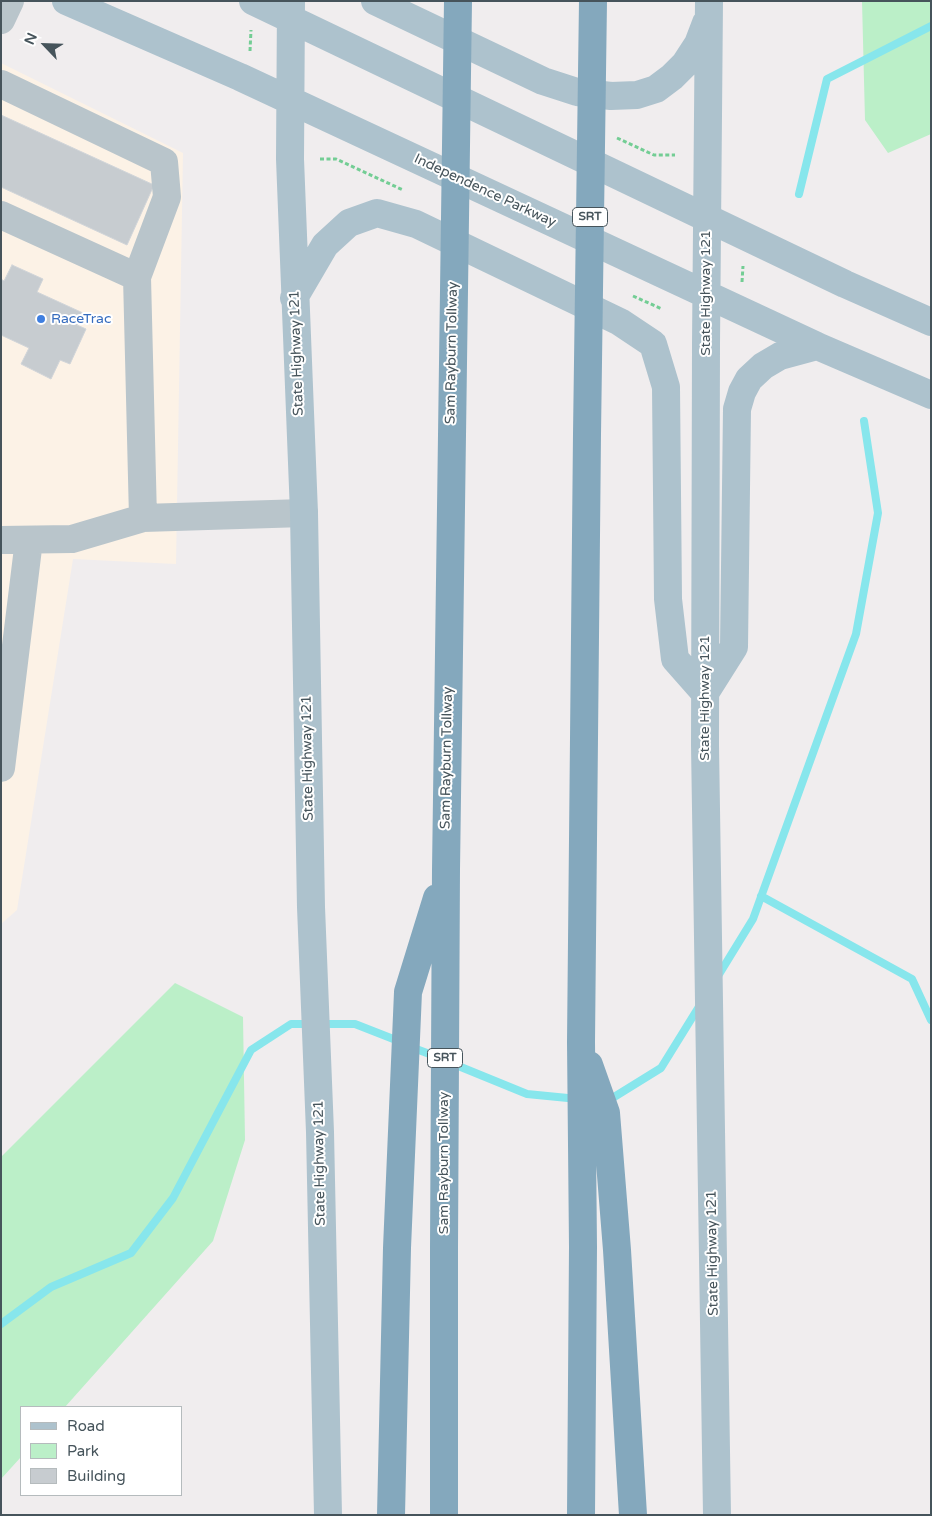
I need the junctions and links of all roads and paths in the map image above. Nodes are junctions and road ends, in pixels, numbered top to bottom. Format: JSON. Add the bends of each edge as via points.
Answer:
{"nodes":[{"id":1,"x":10,"y":1,"type":"edge"},
{"id":2,"x":66,"y":1,"type":"edge"},
{"id":3,"x":375,"y":1,"type":"edge"},
{"id":4,"x":458,"y":1,"type":"edge"},
{"id":5,"x":593,"y":1,"type":"edge"},
{"id":6,"x":709,"y":9,"type":"edge"},
{"id":7,"x":290,"y":10,"type":"edge"},
{"id":8,"x":252,"y":11,"type":"edge"},
{"id":9,"x":1,"y":20,"type":"edge"},
{"id":10,"x":250,"y":54,"type":"dead end"},
{"id":11,"x":1,"y":84,"type":"edge"},
{"id":12,"x":290,"y":100,"type":"junction"},
{"id":13,"x":1,"y":215,"type":"edge"},
{"id":14,"x":706,"y":217,"type":"junction"},
{"id":15,"x":743,"y":259,"type":"dead end"},
{"id":16,"x":137,"y":277,"type":"junction"},
{"id":17,"x":742,"y":283,"type":"dead end"},
{"id":18,"x":706,"y":294,"type":"junction"},
{"id":19,"x":294,"y":299,"type":"junction"},
{"id":20,"x":931,"y":322,"type":"edge"},
{"id":21,"x":817,"y":346,"type":"junction"},
{"id":22,"x":931,"y":395,"type":"edge"},
{"id":23,"x":304,"y":513,"type":"junction"},
{"id":24,"x":143,"y":518,"type":"junction"},
{"id":25,"x":1,"y":540,"type":"edge"},
{"id":26,"x":29,"y":540,"type":"junction"},
{"id":27,"x":705,"y":694,"type":"junction"},
{"id":28,"x":1,"y":768,"type":"edge"},
{"id":29,"x":446,"y":869,"type":"junction"},
{"id":30,"x":581,"y":1042,"type":"junction"},
{"id":31,"x":328,"y":1515,"type":"edge"},
{"id":32,"x":391,"y":1515,"type":"edge"},
{"id":33,"x":444,"y":1515,"type":"edge"},
{"id":34,"x":581,"y":1515,"type":"edge"},
{"id":35,"x":633,"y":1515,"type":"edge"},
{"id":36,"x":717,"y":1515,"type":"edge"}],
"edges":[{"from":1,"to":9,"type":"lane"},
{"from":2,"to":12,"type":"main road","name":"Independence Parkway"},
{"from":3,"to":6,"type":"main road","via":[[543,81],[577,92],[611,96],[637,95],[672,78],[698,44]]},
{"from":4,"to":29,"type":"highway","name":"Sam Rayburn Tollway","number":"SRT"},
{"from":5,"to":30,"type":"highway","number":"SRT"},
{"from":6,"to":14,"type":"main road","name":"State Highway 121"},
{"from":7,"to":8,"type":"main road"},
{"from":7,"to":12,"type":"main road","name":"State Highway 121"},
{"from":7,"to":14,"type":"main road"},
{"from":8,"to":10,"type":"path"},
{"from":11,"to":16,"type":"lane","via":[[164,162],[167,197]]},
{"from":12,"to":18,"type":"main road","name":"Independence Parkway"},
{"from":12,"to":19,"type":"main road","name":"State Highway 121"},
{"from":13,"to":16,"type":"lane"},
{"from":14,"to":18,"type":"main road","name":"State Highway 121"},
{"from":14,"to":20,"type":"main road"},
{"from":15,"to":17,"type":"path"},
{"from":16,"to":24,"type":"lane"},
{"from":18,"to":21,"type":"main road","name":"Independence Parkway"},
{"from":18,"to":27,"type":"main road","name":"State Highway 121"},
{"from":19,"to":23,"type":"main road","name":"State Highway 121"},
{"from":19,"to":27,"type":"main road","via":[[325,245],[349,223],[377,214],[416,224],[620,322],[653,344],[666,388],[668,599],[675,659]]},
{"from":21,"to":22,"type":"main road","name":"Independence Parkway"},
{"from":21,"to":27,"type":"main road","via":[[780,356],[763,366],[742,392],[737,409],[734,647]]},
{"from":23,"to":24,"type":"lane"},
{"from":23,"to":31,"type":"main road","name":"State Highway 121"},
{"from":24,"to":26,"type":"lane","via":[[72,539]]},
{"from":25,"to":26,"type":"lane"},
{"from":26,"to":28,"type":"lane"},
{"from":27,"to":36,"type":"main road","name":"State Highway 121"},
{"from":29,"to":32,"type":"highway","via":[[408,992],[397,1248]]},
{"from":29,"to":33,"type":"highway","name":"Sam Rayburn Tollway","number":"SRT"},
{"from":30,"to":34,"type":"highway","number":"SRT"},
{"from":30,"to":35,"type":"highway","via":[[606,1114]]}]}
